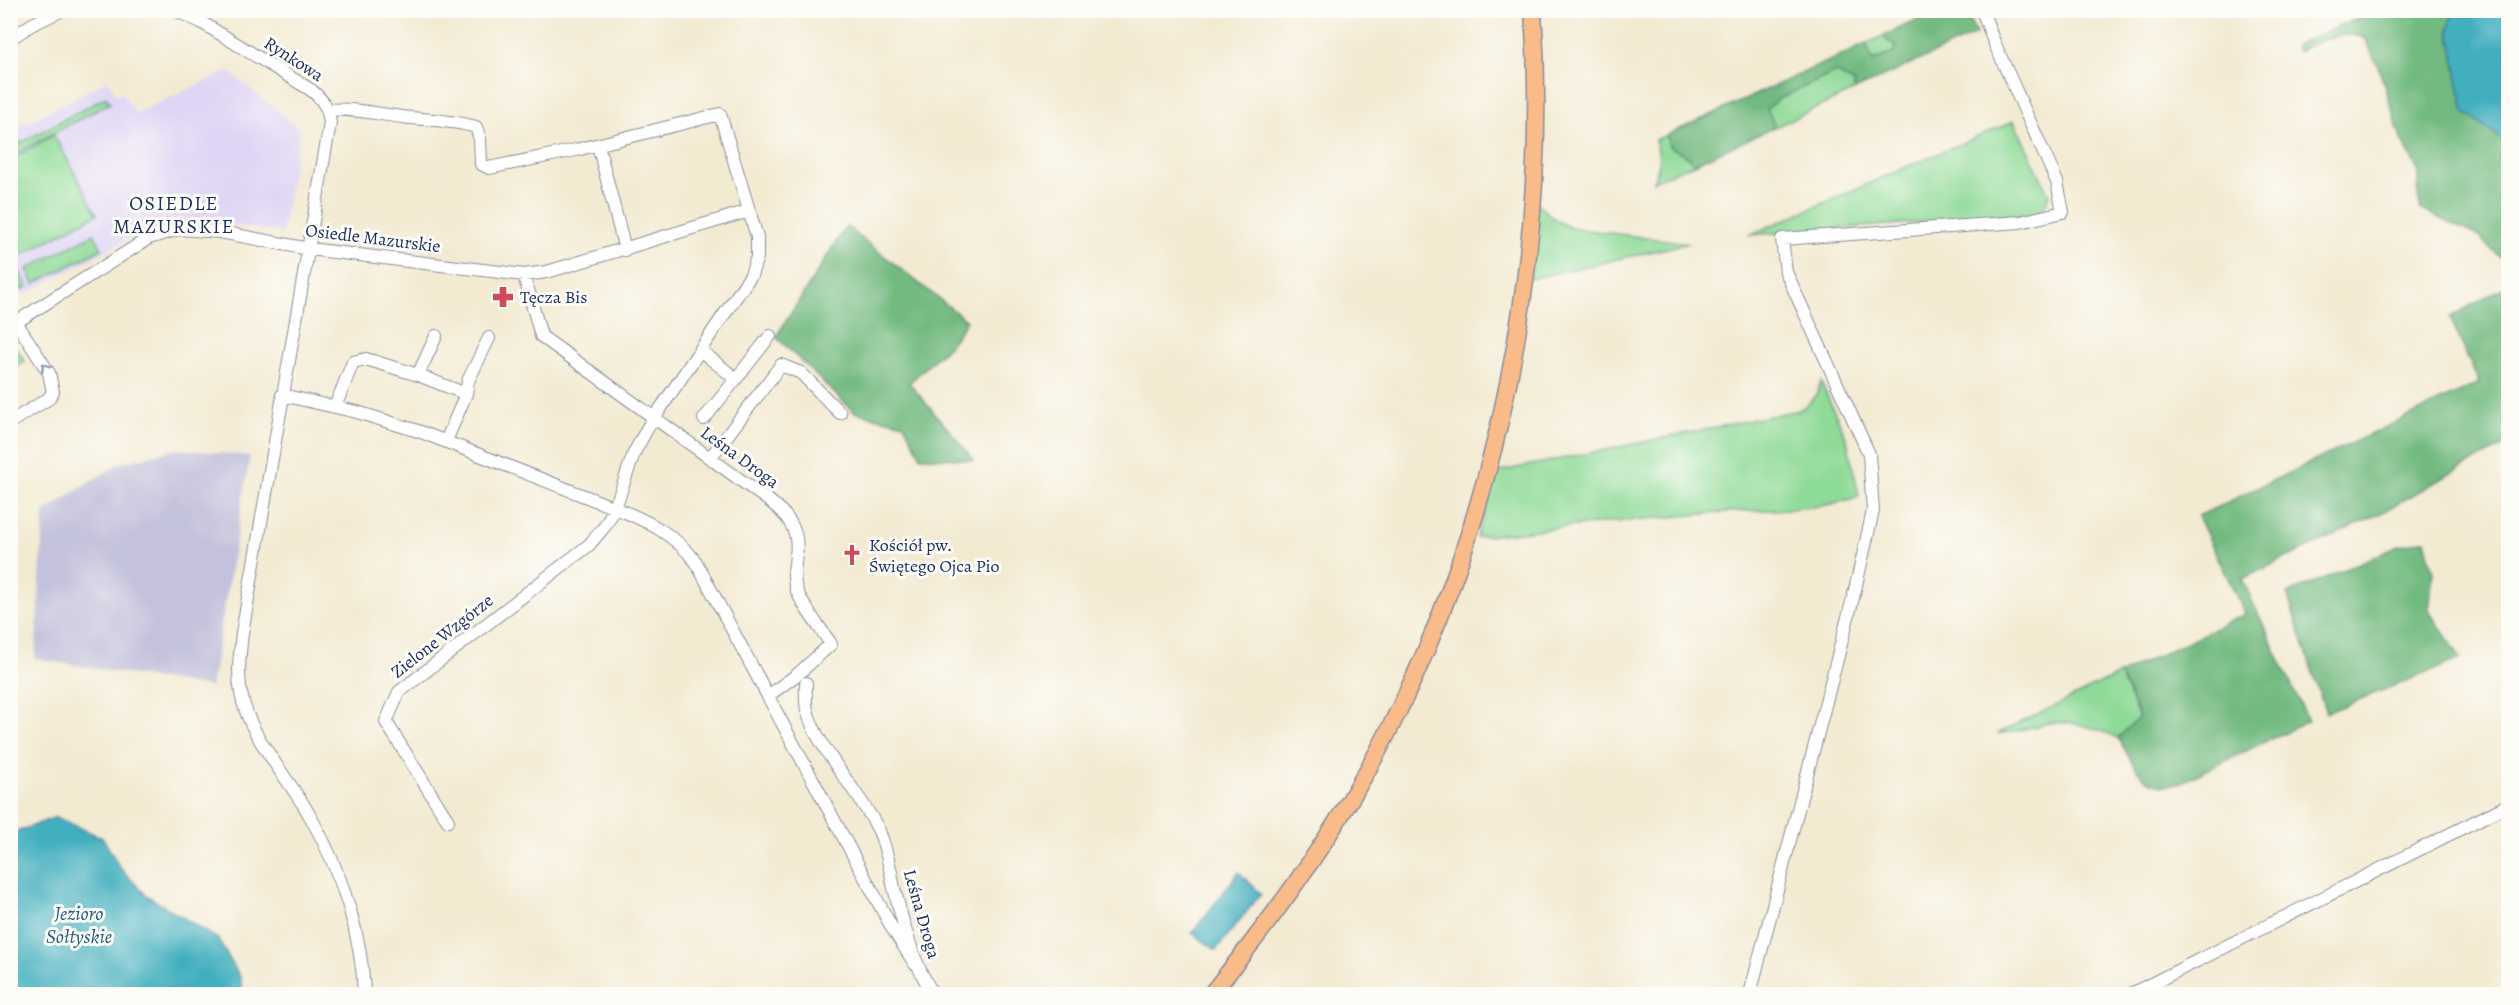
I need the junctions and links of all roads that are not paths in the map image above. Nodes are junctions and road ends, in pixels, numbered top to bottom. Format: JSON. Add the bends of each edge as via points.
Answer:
{"nodes":[{"id":1,"x":62,"y":10,"type":"edge"},
{"id":2,"x":175,"y":10,"type":"edge"},
{"id":3,"x":1533,"y":10,"type":"edge"},
{"id":4,"x":1982,"y":10,"type":"edge"},
{"id":5,"x":10,"y":39,"type":"edge"},
{"id":6,"x":328,"y":110,"type":"junction"},
{"id":7,"x":598,"y":145,"type":"junction"},
{"id":8,"x":749,"y":211,"type":"junction"},
{"id":9,"x":309,"y":249,"type":"junction"},
{"id":10,"x":625,"y":250,"type":"junction"},
{"id":11,"x":524,"y":275,"type":"junction"},
{"id":12,"x":13,"y":324,"type":"edge"},
{"id":13,"x":436,"y":336,"type":"dead end"},
{"id":14,"x":770,"y":336,"type":"dead end"},
{"id":15,"x":489,"y":338,"type":"dead end"},
{"id":16,"x":700,"y":350,"type":"junction"},
{"id":17,"x":418,"y":375,"type":"junction"},
{"id":18,"x":736,"y":379,"type":"junction"},
{"id":19,"x":466,"y":394,"type":"junction"},
{"id":20,"x":282,"y":395,"type":"junction"},
{"id":21,"x":334,"y":407,"type":"junction"},
{"id":22,"x":840,"y":413,"type":"dead end"},
{"id":23,"x":654,"y":417,"type":"junction"},
{"id":24,"x":704,"y":419,"type":"dead end"},
{"id":25,"x":10,"y":422,"type":"edge"},
{"id":26,"x":446,"y":441,"type":"junction"},
{"id":27,"x":710,"y":458,"type":"junction"},
{"id":28,"x":615,"y":508,"type":"junction"},
{"id":29,"x":806,"y":682,"type":"dead end"},
{"id":30,"x":769,"y":695,"type":"junction"},
{"id":31,"x":1370,"y":764,"type":"junction"},
{"id":32,"x":2508,"y":805,"type":"edge"},
{"id":33,"x":448,"y":821,"type":"dead end"},
{"id":34,"x":915,"y":964,"type":"junction"},
{"id":35,"x":364,"y":994,"type":"edge"},
{"id":36,"x":930,"y":994,"type":"edge"},
{"id":37,"x":1211,"y":994,"type":"edge"},
{"id":38,"x":1225,"y":994,"type":"edge"},
{"id":39,"x":1750,"y":994,"type":"edge"},
{"id":40,"x":2131,"y":994,"type":"edge"}],
"edges":[{"from":1,"to":5,"type":"street"},
{"from":2,"to":6,"type":"street","name":"Rynkowa","via":[[311,90]]},
{"from":3,"to":31,"type":"main road","via":[[1537,133],[1531,211],[1501,416],[1480,495],[1439,617]]},
{"from":4,"to":39,"type":"street","via":[[2057,182],[2063,212],[2020,222],[1782,239],[1786,272],[1869,454],[1873,511]]},
{"from":6,"to":7,"type":"street","via":[[441,119],[476,127],[481,164],[489,168]]},
{"from":6,"to":9,"type":"street","name":"Rynkowa","via":[[330,123]]},
{"from":7,"to":8,"type":"street","via":[[720,114]]},
{"from":7,"to":10,"type":"street"},
{"from":8,"to":10,"type":"street","name":"Osiedle Mazurskie"},
{"from":8,"to":16,"type":"street","via":[[757,237],[757,257],[751,275]]},
{"from":9,"to":11,"type":"street","name":"Osiedle Mazurskie"},
{"from":9,"to":12,"type":"street","name":"Osiedle Mazurskie","via":[[195,229],[163,233]]},
{"from":9,"to":20,"type":"street","name":"Rynkowa"},
{"from":10,"to":11,"type":"street","name":"Osiedle Mazurskie"},
{"from":11,"to":23,"type":"street","name":"Leśna Droga","via":[[541,336]]},
{"from":25,"to":12,"type":"street","one_way":true,"via":[[53,392],[50,373]]},
{"from":13,"to":17,"type":"street"},
{"from":14,"to":18,"type":"street"},
{"from":15,"to":19,"type":"street","via":[[468,381]]},
{"from":16,"to":18,"type":"street"},
{"from":16,"to":23,"type":"street"},
{"from":17,"to":19,"type":"street"},
{"from":17,"to":21,"type":"street","via":[[366,359],[352,362]]},
{"from":18,"to":24,"type":"street"},
{"from":19,"to":26,"type":"street"},
{"from":20,"to":21,"type":"street"},
{"from":20,"to":35,"type":"street","name":"Rynkowa","via":[[242,633],[241,692],[250,721],[306,809],[335,868],[356,936]]},
{"from":21,"to":26,"type":"street"},
{"from":22,"to":27,"type":"street","via":[[801,373],[781,365]]},
{"from":23,"to":27,"type":"street","name":"Leśna Droga"},
{"from":23,"to":28,"type":"street","via":[[634,453]]},
{"from":26,"to":28,"type":"street"},
{"from":27,"to":30,"type":"street","name":"Leśna Droga","via":[[789,519],[798,544],[796,590],[831,644]]},
{"from":28,"to":30,"type":"street","via":[[684,546]]},
{"from":28,"to":33,"type":"street","name":"Zielone Wzgórze","via":[[589,545],[399,692],[386,722]]},
{"from":29,"to":34,"type":"street","name":"Leśna Droga","via":[[807,709],[816,734],[854,789],[887,851]]},
{"from":30,"to":34,"type":"street","via":[[891,927]]},
{"from":31,"to":37,"type":"main road","via":[[1299,878]]},
{"from":31,"to":38,"type":"main road","via":[[1355,807],[1332,845],[1302,892]]},
{"from":32,"to":40,"type":"street"},
{"from":34,"to":36,"type":"street","name":"Leśna Droga"}]}
